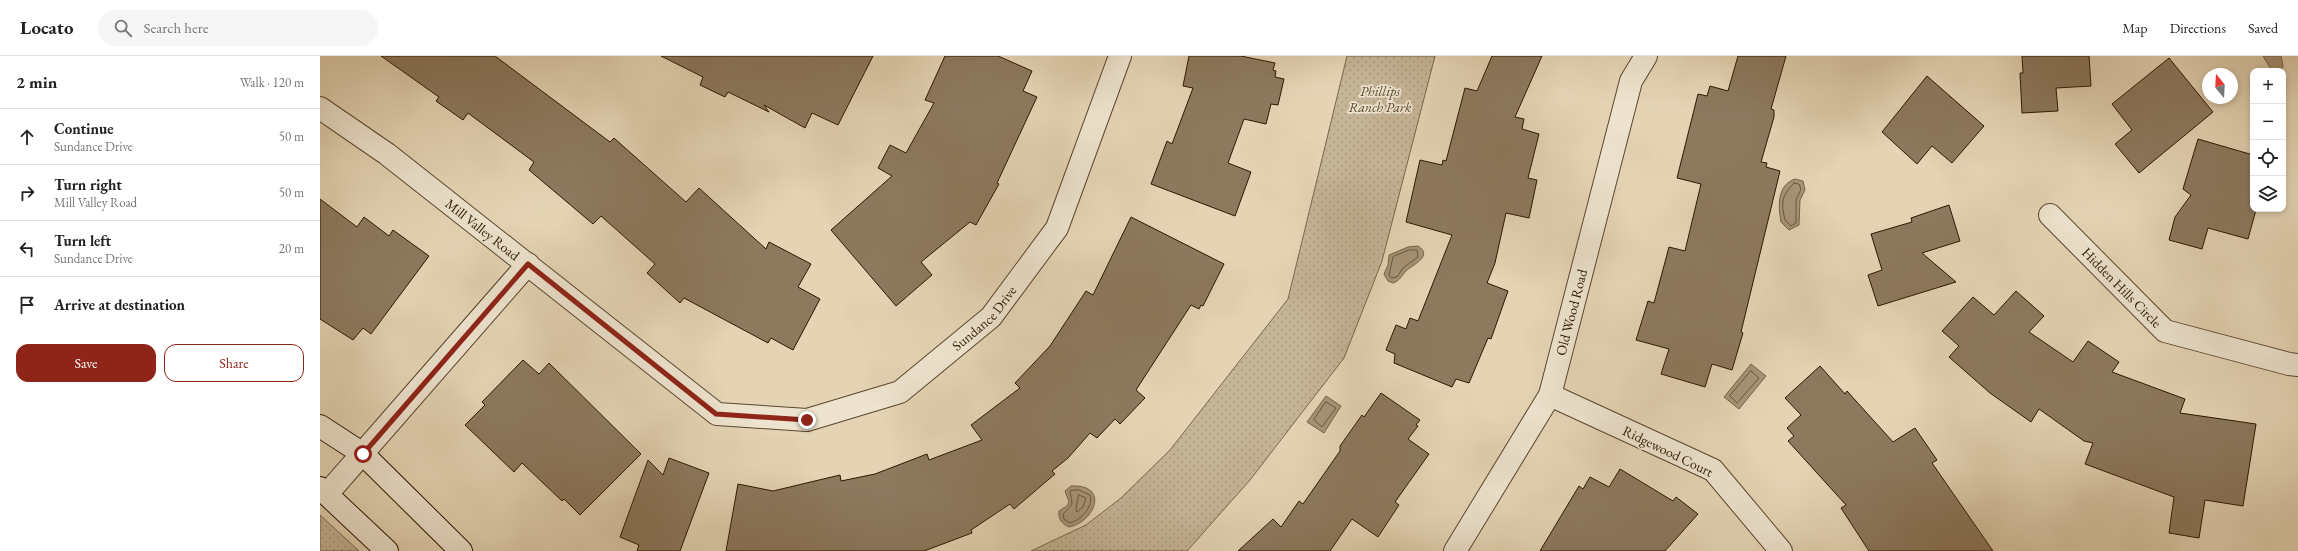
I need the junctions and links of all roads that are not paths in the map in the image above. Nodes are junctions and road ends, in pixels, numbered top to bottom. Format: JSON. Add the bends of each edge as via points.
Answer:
{"nodes":[{"id":1,"x":1120,"y":56,"type":"edge"},
{"id":2,"x":1646,"y":56,"type":"edge"},
{"id":3,"x":320,"y":108,"type":"edge"},
{"id":4,"x":2050,"y":215,"type":"dead end"},
{"id":5,"x":528,"y":264,"type":"junction"},
{"id":6,"x":2298,"y":365,"type":"edge"},
{"id":7,"x":1550,"y":395,"type":"junction"},
{"id":8,"x":716,"y":414,"type":"joint"},
{"id":9,"x":320,"y":426,"type":"edge"},
{"id":10,"x":363,"y":454,"type":"junction"},
{"id":11,"x":323,"y":491,"type":"edge"},
{"id":12,"x":388,"y":551,"type":"edge"},
{"id":13,"x":461,"y":551,"type":"edge"},
{"id":14,"x":1455,"y":551,"type":"edge"},
{"id":15,"x":1781,"y":551,"type":"edge"}],
"edges":[{"from":1,"to":8,"type":"street","name":"Sundance Drive","via":[[1057,228],[991,317],[900,392],[807,420]]},
{"from":2,"to":7,"type":"street","name":"Old Wood Road","via":[[1631,81]]},
{"from":3,"to":5,"type":"street","name":"Mill Valley Road","via":[[387,154]]},
{"from":4,"to":6,"type":"street","name":"Hidden Hills Circle","via":[[2165,331]]},
{"from":5,"to":8,"type":"street","name":"Mill Valley Road"},
{"from":5,"to":10,"type":"street"},
{"from":7,"to":14,"type":"street","name":"Old Wood Road"},
{"from":7,"to":15,"type":"street","name":"Ridgewood Court","via":[[1714,470]]},
{"from":9,"to":10,"type":"street"},
{"from":10,"to":11,"type":"street"},
{"from":10,"to":13,"type":"street"},
{"from":11,"to":12,"type":"street"}]}
